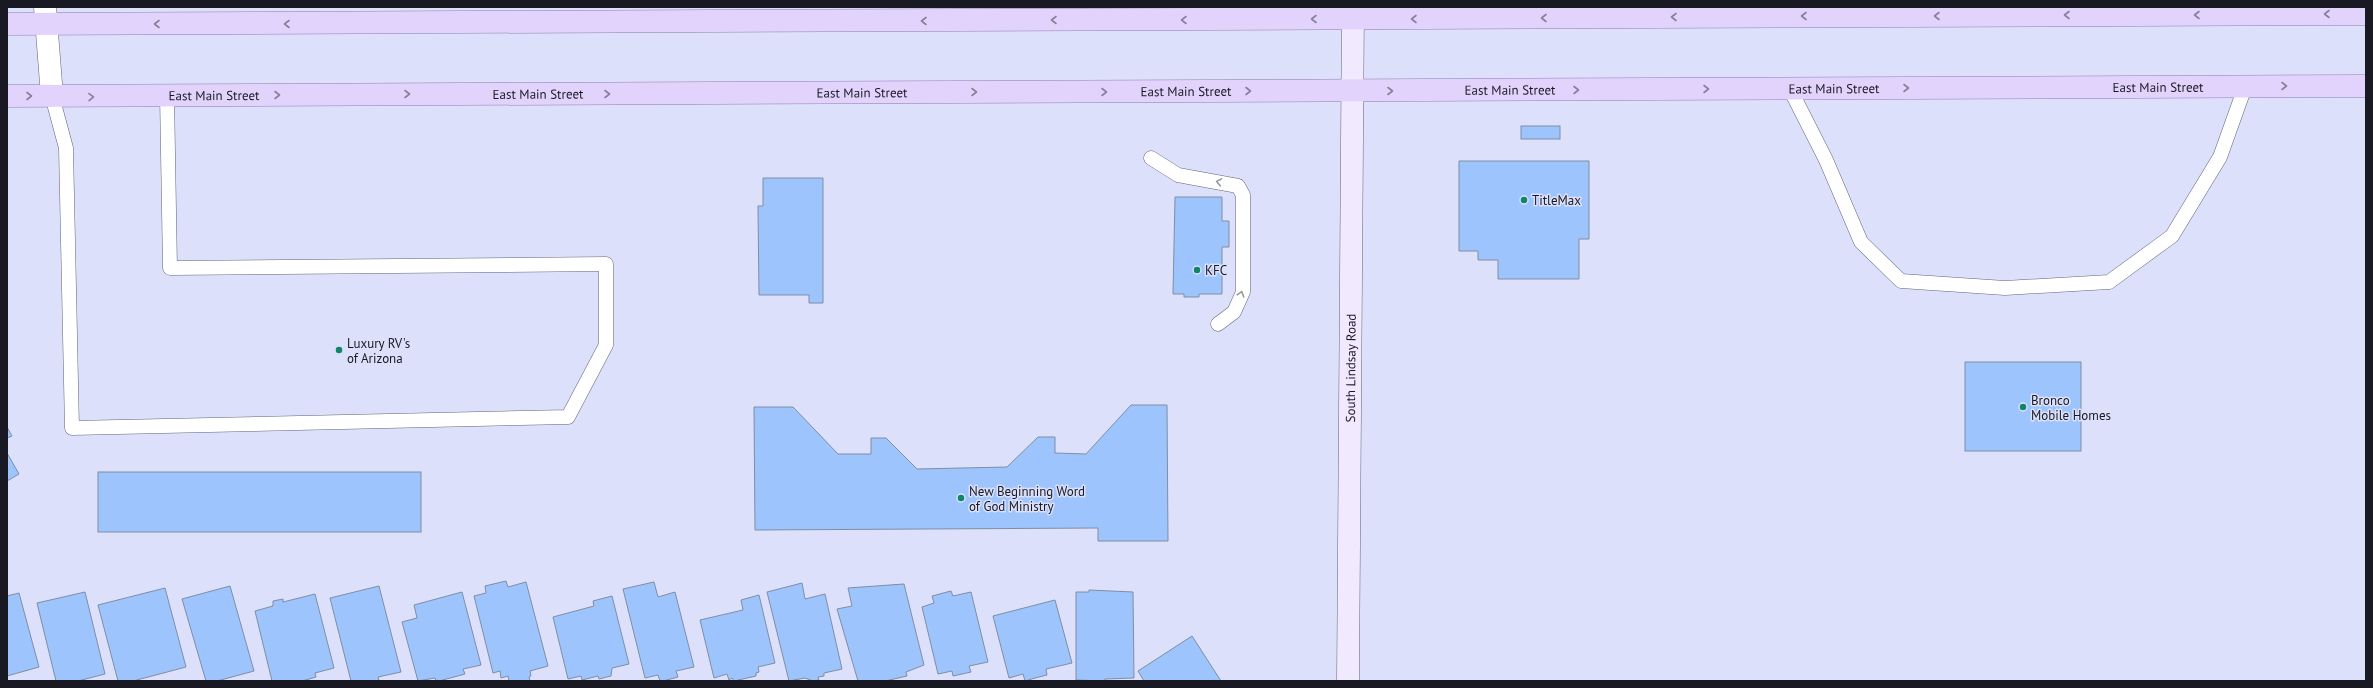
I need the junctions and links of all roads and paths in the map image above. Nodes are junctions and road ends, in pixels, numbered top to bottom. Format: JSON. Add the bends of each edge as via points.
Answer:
{"nodes":[{"id":1,"x":1353,"y":13,"type":"edge"},
{"id":2,"x":2366,"y":14,"type":"edge"},
{"id":3,"x":45,"y":16,"type":"edge"},
{"id":4,"x":7,"y":24,"type":"edge"},
{"id":5,"x":2366,"y":86,"type":"edge"},
{"id":6,"x":2245,"y":87,"type":"junction"},
{"id":7,"x":1790,"y":89,"type":"junction"},
{"id":8,"x":1351,"y":92,"type":"junction"},
{"id":9,"x":168,"y":95,"type":"junction"},
{"id":10,"x":7,"y":96,"type":"edge"},
{"id":11,"x":52,"y":96,"type":"junction"},
{"id":12,"x":1151,"y":158,"type":"dead end"},
{"id":13,"x":1218,"y":324,"type":"dead end"},
{"id":14,"x":1348,"y":681,"type":"edge"}],
"edges":[{"from":2,"to":1,"type":"main road","one_way":true},
{"from":1,"to":3,"type":"main road","one_way":true},
{"from":1,"to":8,"type":"main road","name":"South Lindsay Road"},
{"from":3,"to":4,"type":"main road"},
{"from":3,"to":11,"type":"street"},
{"from":6,"to":5,"type":"main road","name":"East Main Street","one_way":true},
{"from":7,"to":6,"type":"main road","name":"East Main Street","one_way":true},
{"from":6,"to":7,"type":"lane","via":[[2220,157],[2172,236],[2109,282],[2006,288],[1901,281],[1861,242],[1826,160]]},
{"from":8,"to":7,"type":"main road","name":"East Main Street","one_way":true},
{"from":9,"to":8,"type":"main road","name":"East Main Street","one_way":true},
{"from":8,"to":14,"type":"main road","name":"South Lindsay Road"},
{"from":11,"to":9,"type":"main road","name":"East Main Street","one_way":true},
{"from":9,"to":11,"type":"lane","via":[[170,268],[606,264],[606,345],[568,417],[72,428],[66,148]]},
{"from":10,"to":11,"type":"main road","name":"East Main Street","one_way":true},
{"from":13,"to":12,"type":"lane","one_way":true,"via":[[1234,312],[1243,292],[1243,195],[1238,186],[1178,174]]}]}
